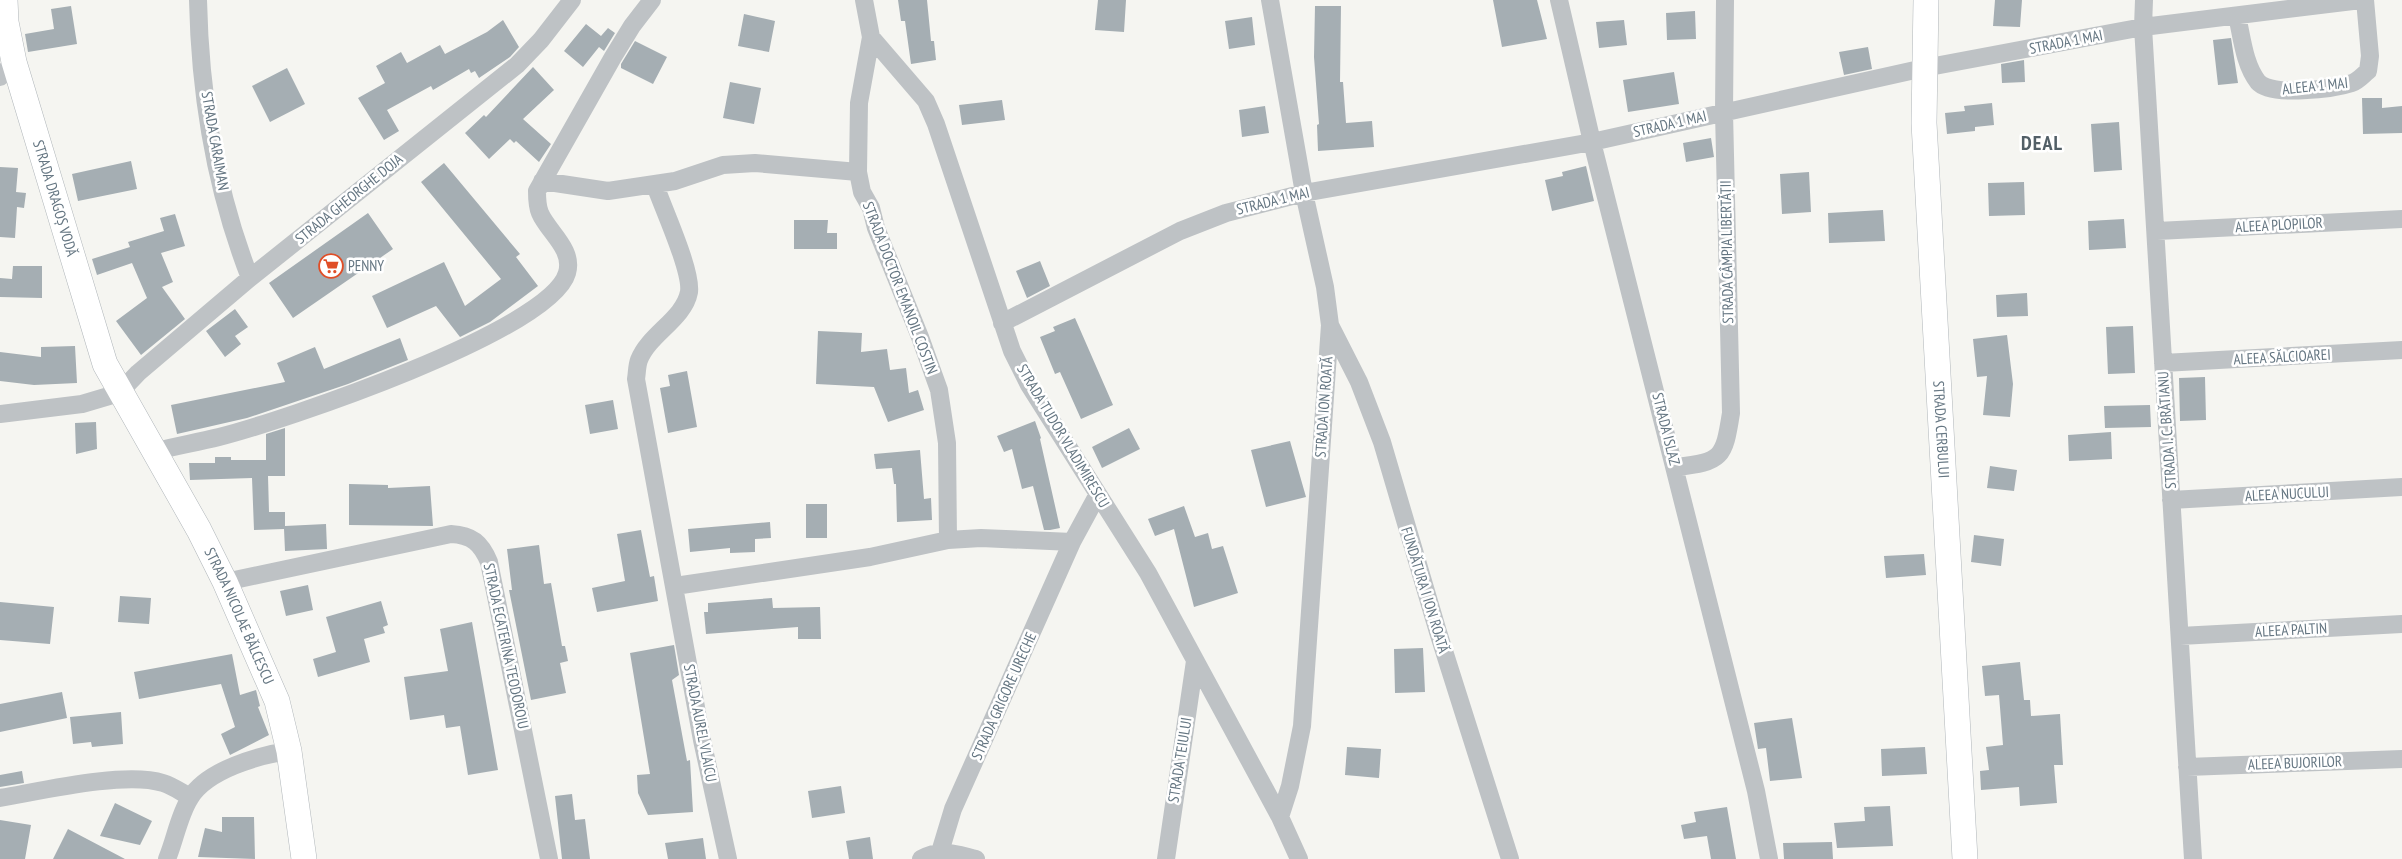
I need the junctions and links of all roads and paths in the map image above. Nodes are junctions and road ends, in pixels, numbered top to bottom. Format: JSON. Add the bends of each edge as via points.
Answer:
{"nodes":[{"id":1,"x":4,"y":0,"type":"edge"},
{"id":2,"x":198,"y":0,"type":"edge"},
{"id":3,"x":572,"y":0,"type":"edge"},
{"id":4,"x":652,"y":0,"type":"edge"},
{"id":5,"x":864,"y":0,"type":"edge"},
{"id":6,"x":1270,"y":0,"type":"edge"},
{"id":7,"x":1559,"y":0,"type":"edge"},
{"id":8,"x":1725,"y":0,"type":"edge"},
{"id":9,"x":1926,"y":0,"type":"edge"},
{"id":10,"x":2144,"y":0,"type":"edge"},
{"id":11,"x":2356,"y":0,"type":"edge"},
{"id":12,"x":2237,"y":16,"type":"junction"},
{"id":13,"x":2143,"y":27,"type":"junction"},
{"id":14,"x":871,"y":37,"type":"junction"},
{"id":15,"x":1924,"y":68,"type":"junction"},
{"id":16,"x":7,"y":70,"type":"edge"},
{"id":17,"x":1724,"y":112,"type":"junction"},
{"id":18,"x":1592,"y":142,"type":"junction"},
{"id":19,"x":858,"y":172,"type":"junction"},
{"id":20,"x":542,"y":181,"type":"junction"},
{"id":21,"x":656,"y":185,"type":"junction"},
{"id":22,"x":1304,"y":193,"type":"junction"},
{"id":23,"x":2402,"y":220,"type":"edge"},
{"id":24,"x":2157,"y":231,"type":"junction"},
{"id":25,"x":250,"y":278,"type":"junction"},
{"id":26,"x":1002,"y":323,"type":"junction"},
{"id":27,"x":1330,"y":325,"type":"junction"},
{"id":28,"x":2402,"y":350,"type":"edge"},
{"id":29,"x":2162,"y":363,"type":"junction"},
{"id":30,"x":119,"y":393,"type":"junction"},
{"id":31,"x":0,"y":414,"type":"edge"},
{"id":32,"x":156,"y":451,"type":"junction"},
{"id":33,"x":1676,"y":467,"type":"junction"},
{"id":34,"x":2402,"y":487,"type":"edge"},
{"id":35,"x":1098,"y":494,"type":"junction"},
{"id":36,"x":2171,"y":500,"type":"junction"},
{"id":37,"x":948,"y":540,"type":"junction"},
{"id":38,"x":1072,"y":542,"type":"junction"},
{"id":39,"x":225,"y":582,"type":"junction"},
{"id":40,"x":675,"y":586,"type":"junction"},
{"id":41,"x":2402,"y":624,"type":"edge"},
{"id":42,"x":2180,"y":636,"type":"junction"},
{"id":43,"x":1196,"y":661,"type":"junction"},
{"id":44,"x":289,"y":751,"type":"junction"},
{"id":45,"x":2402,"y":759,"type":"edge"},
{"id":46,"x":2187,"y":767,"type":"junction"},
{"id":47,"x":190,"y":797,"type":"junction"},
{"id":48,"x":0,"y":798,"type":"edge"},
{"id":49,"x":1280,"y":817,"type":"junction"},
{"id":50,"x":940,"y":852,"type":"junction"},
{"id":51,"x":167,"y":859,"type":"edge"},
{"id":52,"x":304,"y":859,"type":"edge"},
{"id":53,"x":549,"y":859,"type":"edge"},
{"id":54,"x":728,"y":859,"type":"edge"},
{"id":55,"x":921,"y":859,"type":"edge"},
{"id":56,"x":976,"y":859,"type":"edge"},
{"id":57,"x":1166,"y":859,"type":"edge"},
{"id":58,"x":1299,"y":859,"type":"edge"},
{"id":59,"x":1510,"y":859,"type":"edge"},
{"id":60,"x":1769,"y":859,"type":"edge"},
{"id":61,"x":1965,"y":859,"type":"edge"},
{"id":62,"x":2193,"y":859,"type":"edge"}],
"edges":[{"from":1,"to":16,"type":"main road","name":"STRADA DRAGOȘ VODĂ"},
{"from":2,"to":25,"type":"street","name":"STRADA CARAIMAN","via":[[215,156],[231,223]]},
{"from":3,"to":25,"type":"street","name":"STRADA GHEORGHE DOJA","via":[[517,65]]},
{"from":4,"to":20,"type":"street","via":[[613,57]]},
{"from":5,"to":14,"type":"street","name":"STRADA TUDOR VLADIMIRESCU"},
{"from":6,"to":22,"type":"street","name":"STRADA ION ROATĂ"},
{"from":7,"to":18,"type":"street","name":"STRADA ISLAZ"},
{"from":8,"to":17,"type":"street","name":"STRADA CÂMPIA LIBERTĂȚII"},
{"from":9,"to":15,"type":"main road","name":"STRADA CERBULUI"},
{"from":10,"to":13,"type":"street","name":"STRADA I. C. BRĂTIANU"},
{"from":11,"to":12,"type":"street","name":"STRADA 1 MAI"},
{"from":11,"to":12,"type":"street","name":"ALEEA 1 MAI","via":[[2370,56],[2368,72],[2355,82],[2339,86],[2277,91],[2260,84],[2251,71]]},
{"from":12,"to":13,"type":"street","name":"STRADA 1 MAI"},
{"from":13,"to":15,"type":"street","name":"STRADA 1 MAI"},
{"from":13,"to":24,"type":"street","name":"STRADA I. C. BRĂTIANU"},
{"from":14,"to":19,"type":"street","name":"STRADA DOCTOR EMANOIL COSTIN","via":[[859,103]]},
{"from":14,"to":26,"type":"street","name":"STRADA TUDOR VLADIMIRESCU","via":[[926,101],[954,171]]},
{"from":15,"to":17,"type":"street","name":"STRADA 1 MAI"},
{"from":15,"to":61,"type":"main road","name":"STRADA CERBULUI","via":[[1924,133]]},
{"from":16,"to":30,"type":"main road","name":"STRADA DRAGOȘ VODĂ","via":[[105,364]]},
{"from":17,"to":18,"type":"street","name":"STRADA 1 MAI"},
{"from":17,"to":33,"type":"street","name":"STRADA CÂMPIA LIBERTĂȚII","via":[[1731,413],[1728,437],[1722,452],[1713,460]]},
{"from":18,"to":22,"type":"street","name":"STRADA 1 MAI"},
{"from":18,"to":33,"type":"street","name":"STRADA ISLAZ"},
{"from":19,"to":21,"type":"street","via":[[755,163],[723,166]]},
{"from":19,"to":37,"type":"street","name":"STRADA DOCTOR EMANOIL COSTIN","via":[[862,192],[871,208],[939,390],[947,443]]},
{"from":20,"to":21,"type":"street","via":[[608,192]]},
{"from":20,"to":32,"type":"street","via":[[537,191],[537,203],[541,215],[563,247],[568,273],[560,287],[540,305],[495,331],[350,395],[220,437]]},
{"from":21,"to":40,"type":"street","name":"STRADA AUREL VLAICU","via":[[688,275],[689,291],[680,309],[639,360],[636,379]]},
{"from":22,"to":26,"type":"street","name":"STRADA 1 MAI","via":[[1226,213],[1180,231]]},
{"from":22,"to":27,"type":"street","name":"STRADA ION ROATĂ"},
{"from":23,"to":24,"type":"street","name":"ALEEA PLOPILOR"},
{"from":24,"to":29,"type":"street","name":"STRADA I. C. BRĂTIANU"},
{"from":25,"to":30,"type":"street","name":"STRADA GHEORGHE DOJA"},
{"from":26,"to":35,"type":"street","name":"STRADA TUDOR VLADIMIRESCU","via":[[1030,385]]},
{"from":27,"to":49,"type":"street","name":"STRADA ION ROATĂ","via":[[1302,726]]},
{"from":27,"to":59,"type":"street","name":"FUNDĂTURA I ION ROATĂ","via":[[1360,382],[1382,442]]},
{"from":28,"to":29,"type":"street","name":"ALEEA SĂLCIOAREI"},
{"from":29,"to":36,"type":"street","name":"STRADA I. C. BRĂTIANU"},
{"from":30,"to":31,"type":"street","via":[[82,404]]},
{"from":30,"to":32,"type":"main road","name":"STRADA NICOLAE BĂLCESCU"},
{"from":32,"to":39,"type":"main road","name":"STRADA NICOLAE BĂLCESCU"},
{"from":33,"to":60,"type":"street","name":"STRADA ISLAZ","via":[[1756,791]]},
{"from":34,"to":36,"type":"street","name":"ALEEA NUCULUI"},
{"from":35,"to":38,"type":"street","name":"STRADA GRIGORE URECHE"},
{"from":35,"to":43,"type":"street","name":"STRADA TUDOR VLADIMIRESCU","via":[[1148,573]]},
{"from":36,"to":42,"type":"street","name":"STRADA I. C. BRĂTIANU"},
{"from":37,"to":38,"type":"street"},
{"from":37,"to":40,"type":"street","via":[[861,558]]},
{"from":38,"to":50,"type":"street","name":"STRADA GRIGORE URECHE","via":[[953,809]]},
{"from":39,"to":44,"type":"main road","name":"STRADA NICOLAE BĂLCESCU","via":[[277,701]]},
{"from":39,"to":53,"type":"street","name":"STRADA ECATERINA TEODOROIU","via":[[451,534],[472,538],[483,548],[489,562]]},
{"from":40,"to":54,"type":"street","name":"STRADA AUREL VLAICU","via":[[702,740]]},
{"from":41,"to":42,"type":"street","name":"ALEEA PALTIN"},
{"from":42,"to":46,"type":"street","name":"STRADA I. C. BRĂTIANU"},
{"from":43,"to":49,"type":"street","name":"STRADA TUDOR VLADIMIRESCU"},
{"from":43,"to":57,"type":"street","name":"STRADA TEIULUI"},
{"from":44,"to":47,"type":"street","via":[[233,766],[213,777]]},
{"from":44,"to":52,"type":"main road","name":"STRADA NICOLAE BĂLCESCU"},
{"from":45,"to":46,"type":"street","name":"ALEEA BUJORILOR"},
{"from":46,"to":62,"type":"street","name":"STRADA I. C. BRĂTIANU"},
{"from":47,"to":48,"type":"street","via":[[162,782],[146,780],[106,781]]},
{"from":47,"to":51,"type":"street"},
{"from":49,"to":58,"type":"street","name":"STRADA TUDOR VLADIMIRESCU"},
{"from":50,"to":55,"type":"street"},
{"from":50,"to":56,"type":"street","via":[[949,851]]}]}
